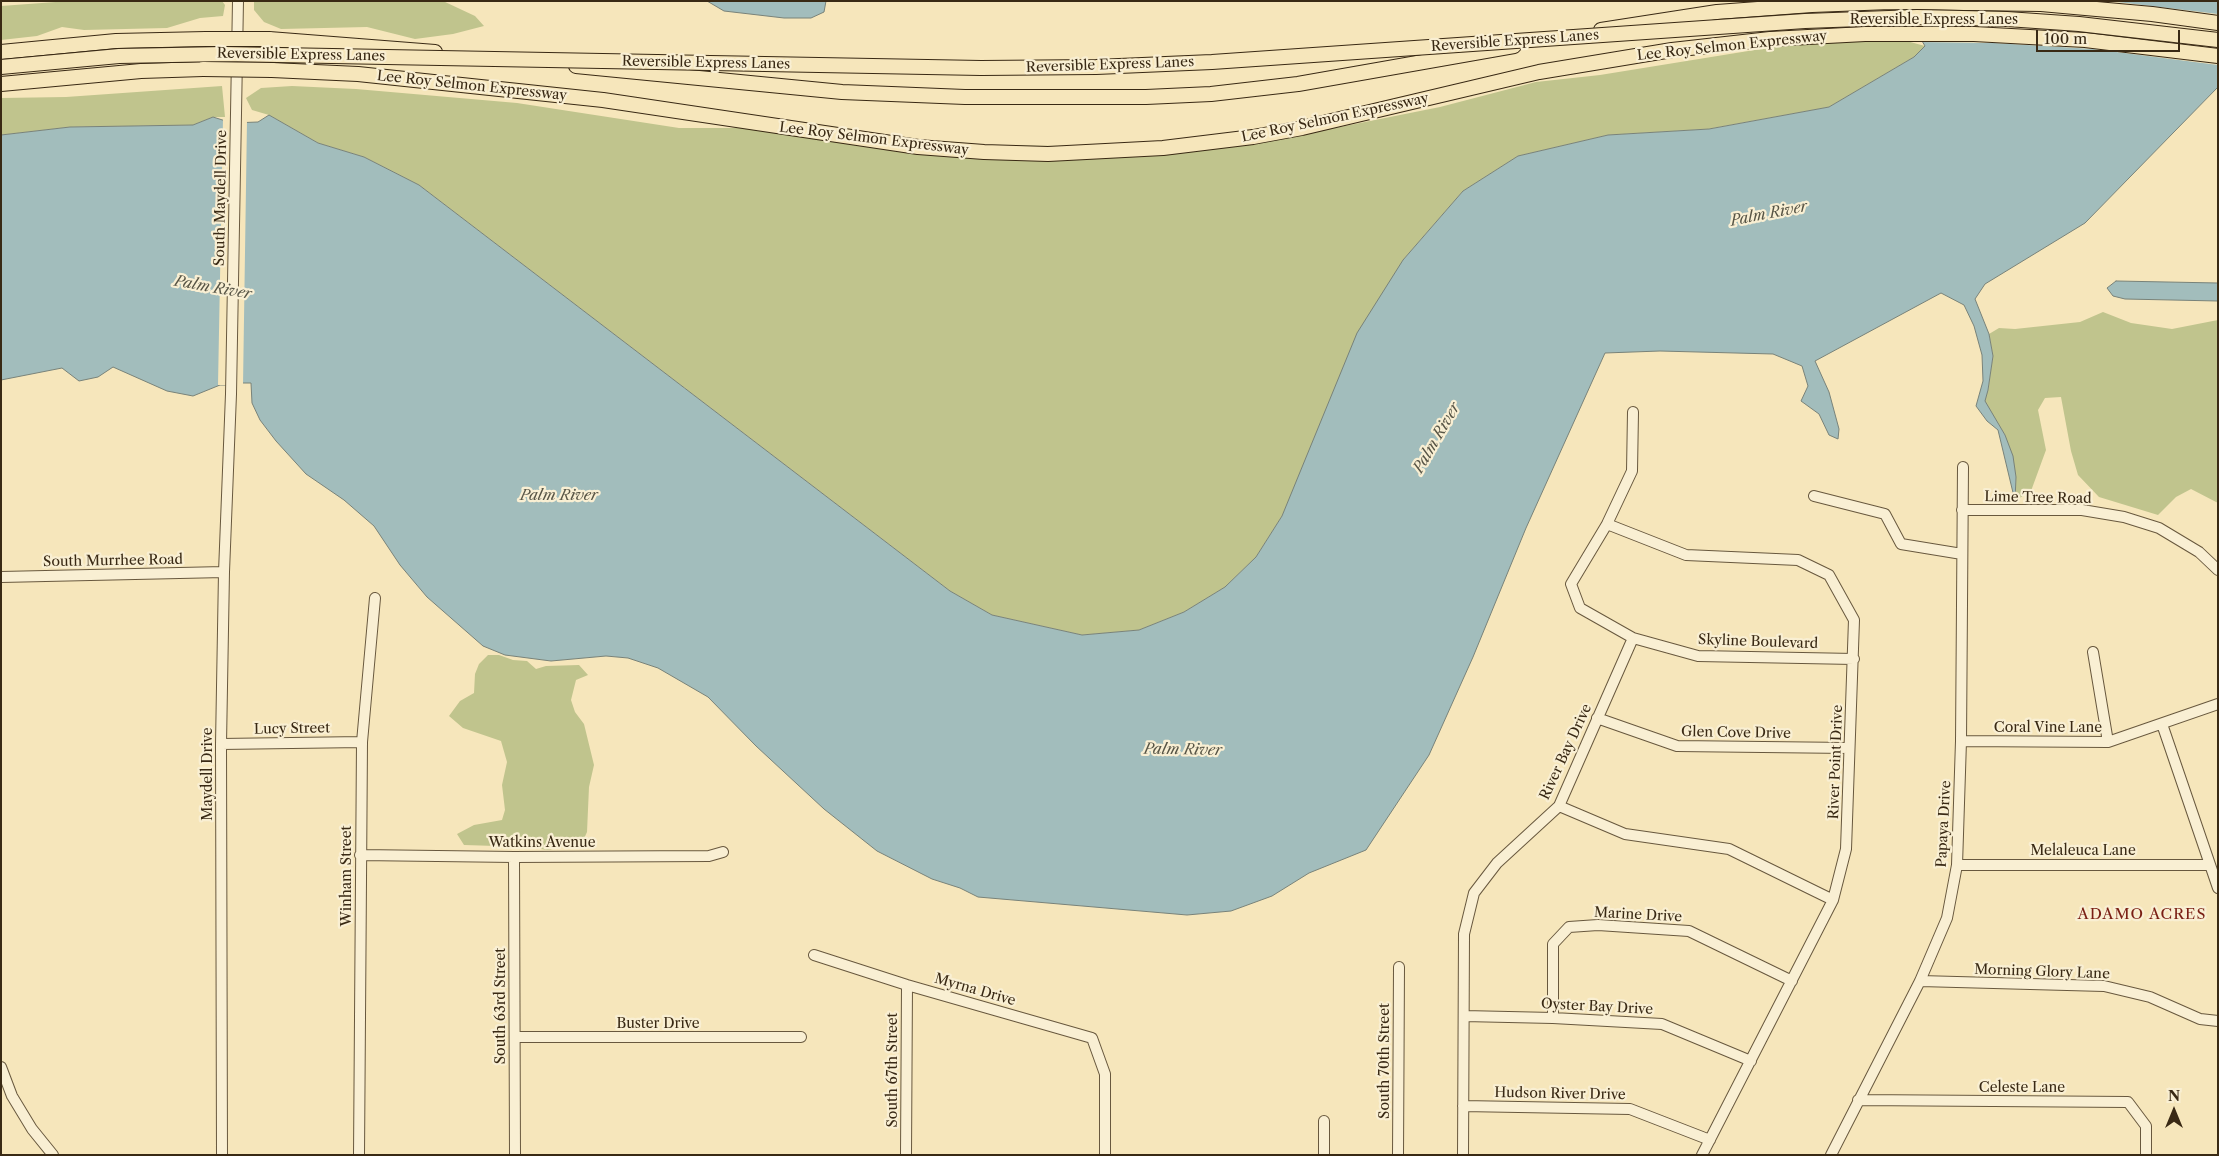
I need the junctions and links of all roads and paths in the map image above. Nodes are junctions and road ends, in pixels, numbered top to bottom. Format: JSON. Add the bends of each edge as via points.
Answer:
{"nodes":[{"id":1,"x":238,"y":1,"type":"edge"},
{"id":2,"x":1890,"y":2,"type":"edge"},
{"id":3,"x":2218,"y":23,"type":"edge"},
{"id":4,"x":2218,"y":40,"type":"edge"},
{"id":5,"x":1,"y":52,"type":"edge"},
{"id":6,"x":2218,"y":56,"type":"edge"},
{"id":7,"x":1,"y":67,"type":"edge"},
{"id":8,"x":1,"y":84,"type":"edge"},
{"id":9,"x":231,"y":394,"type":"joint"},
{"id":10,"x":1633,"y":412,"type":"dead end"},
{"id":11,"x":1963,"y":467,"type":"dead end"},
{"id":12,"x":1814,"y":496,"type":"dead end"},
{"id":13,"x":1962,"y":510,"type":"junction"},
{"id":14,"x":1607,"y":524,"type":"junction"},
{"id":15,"x":1962,"y":554,"type":"junction"},
{"id":16,"x":2218,"y":570,"type":"edge"},
{"id":17,"x":224,"y":572,"type":"junction"},
{"id":18,"x":1,"y":576,"type":"edge"},
{"id":19,"x":375,"y":598,"type":"dead end"},
{"id":20,"x":1633,"y":638,"type":"junction"},
{"id":21,"x":2093,"y":652,"type":"dead end"},
{"id":22,"x":1854,"y":659,"type":"junction"},
{"id":23,"x":2218,"y":704,"type":"edge"},
{"id":24,"x":1598,"y":718,"type":"junction"},
{"id":25,"x":2162,"y":724,"type":"junction"},
{"id":26,"x":1961,"y":741,"type":"junction"},
{"id":27,"x":362,"y":742,"type":"junction"},
{"id":28,"x":2108,"y":742,"type":"junction"},
{"id":29,"x":221,"y":744,"type":"junction"},
{"id":30,"x":1849,"y":748,"type":"junction"},
{"id":31,"x":1558,"y":806,"type":"junction"},
{"id":32,"x":723,"y":852,"type":"dead end"},
{"id":33,"x":360,"y":855,"type":"junction"},
{"id":34,"x":514,"y":857,"type":"junction"},
{"id":35,"x":1957,"y":865,"type":"junction"},
{"id":36,"x":2209,"y":865,"type":"junction"},
{"id":37,"x":2218,"y":888,"type":"edge"},
{"id":38,"x":1833,"y":900,"type":"junction"},
{"id":39,"x":814,"y":955,"type":"dead end"},
{"id":40,"x":1399,"y":967,"type":"dead end"},
{"id":41,"x":1792,"y":981,"type":"junction"},
{"id":42,"x":1920,"y":981,"type":"junction"},
{"id":43,"x":907,"y":985,"type":"junction"},
{"id":44,"x":1464,"y":1016,"type":"junction"},
{"id":45,"x":1553,"y":1018,"type":"junction"},
{"id":46,"x":2218,"y":1021,"type":"edge"},
{"id":47,"x":515,"y":1037,"type":"junction"},
{"id":48,"x":801,"y":1038,"type":"dead end"},
{"id":49,"x":1751,"y":1061,"type":"junction"},
{"id":50,"x":1,"y":1067,"type":"edge"},
{"id":51,"x":1858,"y":1100,"type":"junction"},
{"id":52,"x":1463,"y":1106,"type":"junction"},
{"id":53,"x":1324,"y":1121,"type":"dead end"},
{"id":54,"x":1710,"y":1140,"type":"junction"},
{"id":55,"x":53,"y":1155,"type":"edge"},
{"id":56,"x":222,"y":1155,"type":"edge"},
{"id":57,"x":360,"y":1155,"type":"edge"},
{"id":58,"x":515,"y":1155,"type":"edge"},
{"id":59,"x":906,"y":1155,"type":"edge"},
{"id":60,"x":1105,"y":1155,"type":"edge"},
{"id":61,"x":1324,"y":1155,"type":"edge"},
{"id":62,"x":1398,"y":1155,"type":"edge"},
{"id":63,"x":1463,"y":1155,"type":"edge"},
{"id":64,"x":1702,"y":1155,"type":"edge"},
{"id":65,"x":1830,"y":1155,"type":"edge"},
{"id":66,"x":2146,"y":1155,"type":"edge"}],
"edges":[{"from":1,"to":9,"type":"street","name":"South Maydell Drive"},
{"from":2,"to":3,"type":"highway","name":"Lee Roy Selmon Expressway","via":[[2040,4]]},
{"from":2,"to":5,"type":"highway","name":"Lee Roy Selmon Expressway","bridge":true,"via":[[1717,12],[1331,80],[1146,98],[965,98],[842,92],[269,39],[116,41]]},
{"from":4,"to":7,"type":"highway","name":"Reversible Express Lanes","bridge":true,"via":[[2080,24],[1917,17],[1105,67],[981,68],[224,54],[119,56]]},
{"from":6,"to":8,"type":"highway","name":"Lee Roy Selmon Expressway","bridge":true,"via":[[2085,40],[1974,34],[1904,33],[1770,39],[1663,51],[1539,72],[1253,137],[1154,149],[1048,154],[918,147],[603,100],[358,74],[203,69],[141,71]]},
{"from":9,"to":17,"type":"street","name":"Maydell Drive"},
{"from":10,"to":14,"type":"street","via":[[1632,471]]},
{"from":11,"to":13,"type":"street","name":"Papaya Drive"},
{"from":12,"to":15,"type":"street","via":[[1885,514],[1901,544]]},
{"from":13,"to":15,"type":"street","name":"Papaya Drive"},
{"from":13,"to":16,"type":"street","name":"Lime Tree Road","via":[[2082,510],[2124,517],[2159,528],[2199,552]]},
{"from":14,"to":20,"type":"street","via":[[1571,584],[1580,608]]},
{"from":14,"to":22,"type":"street","name":"River Point Drive","via":[[1686,555],[1798,560],[1829,574],[1854,620]]},
{"from":15,"to":26,"type":"street","name":"Papaya Drive"},
{"from":17,"to":18,"type":"street","name":"South Murrhee Road"},
{"from":17,"to":29,"type":"street","name":"Maydell Drive"},
{"from":19,"to":27,"type":"street","name":"Winham Street"},
{"from":20,"to":22,"type":"street","name":"Skyline Boulevard","via":[[1698,656]]},
{"from":20,"to":24,"type":"street","name":"River Bay Drive"},
{"from":21,"to":28,"type":"street"},
{"from":22,"to":30,"type":"street","name":"River Point Drive"},
{"from":23,"to":25,"type":"street","name":"Coral Vine Lane"},
{"from":24,"to":30,"type":"street","name":"Glen Cove Drive","via":[[1677,746]]},
{"from":24,"to":31,"type":"street","name":"River Bay Drive"},
{"from":25,"to":28,"type":"street","name":"Coral Vine Lane"},
{"from":25,"to":36,"type":"street"},
{"from":26,"to":28,"type":"street","name":"Coral Vine Lane"},
{"from":26,"to":35,"type":"street","name":"Papaya Drive"},
{"from":27,"to":29,"type":"street","name":"Lucy Street"},
{"from":27,"to":33,"type":"street","name":"Winham Street"},
{"from":29,"to":56,"type":"street","name":"Maydell Drive"},
{"from":30,"to":38,"type":"street","name":"River Point Drive","via":[[1846,849]]},
{"from":31,"to":38,"type":"street","via":[[1625,834],[1729,849]]},
{"from":31,"to":44,"type":"street","name":"River Bay Drive","via":[[1497,863],[1474,893],[1464,934]]},
{"from":32,"to":34,"type":"street","name":"Watkins Avenue","via":[[709,856]]},
{"from":33,"to":34,"type":"street","name":"Watkins Avenue"},
{"from":33,"to":57,"type":"street","name":"Winham Street"},
{"from":34,"to":47,"type":"street","name":"South 63rd Street"},
{"from":35,"to":36,"type":"street","name":"Melaleuca Lane"},
{"from":35,"to":42,"type":"street","name":"Papaya Drive","via":[[1947,918]]},
{"from":36,"to":37,"type":"street"},
{"from":38,"to":41,"type":"street","name":"River Point Drive"},
{"from":39,"to":43,"type":"street","name":"Myrna Drive"},
{"from":40,"to":62,"type":"street","name":"South 70th Street"},
{"from":41,"to":45,"type":"street","name":"Marine Drive","via":[[1689,931],[1598,925],[1569,927],[1553,944]]},
{"from":41,"to":49,"type":"street","name":"River Point Drive"},
{"from":42,"to":46,"type":"street","name":"Morning Glory Lane","via":[[2104,986],[2150,997],[2200,1020]]},
{"from":42,"to":51,"type":"street","name":"Papaya Drive"},
{"from":43,"to":59,"type":"street","name":"South 67th Street"},
{"from":43,"to":60,"type":"street","name":"Myrna Drive","via":[[1092,1038],[1105,1074]]},
{"from":44,"to":45,"type":"street","name":"Oyster Bay Drive"},
{"from":44,"to":52,"type":"street","name":"River Bay Drive"},
{"from":45,"to":49,"type":"street","name":"Oyster Bay Drive","via":[[1662,1024]]},
{"from":47,"to":48,"type":"street","name":"Buster Drive"},
{"from":47,"to":58,"type":"street","name":"South 63rd Street"},
{"from":49,"to":54,"type":"street","name":"River Point Drive"},
{"from":50,"to":55,"type":"street","via":[[12,1096],[32,1130]]},
{"from":51,"to":65,"type":"street","name":"Papaya Drive"},
{"from":51,"to":66,"type":"street","name":"Celeste Lane","via":[[2128,1102],[2146,1126]]},
{"from":52,"to":54,"type":"street","name":"Hudson River Drive","via":[[1630,1109]]},
{"from":52,"to":63,"type":"street","name":"River Bay Drive"},
{"from":53,"to":61,"type":"street"},
{"from":54,"to":64,"type":"street","name":"River Point Drive"}]}
